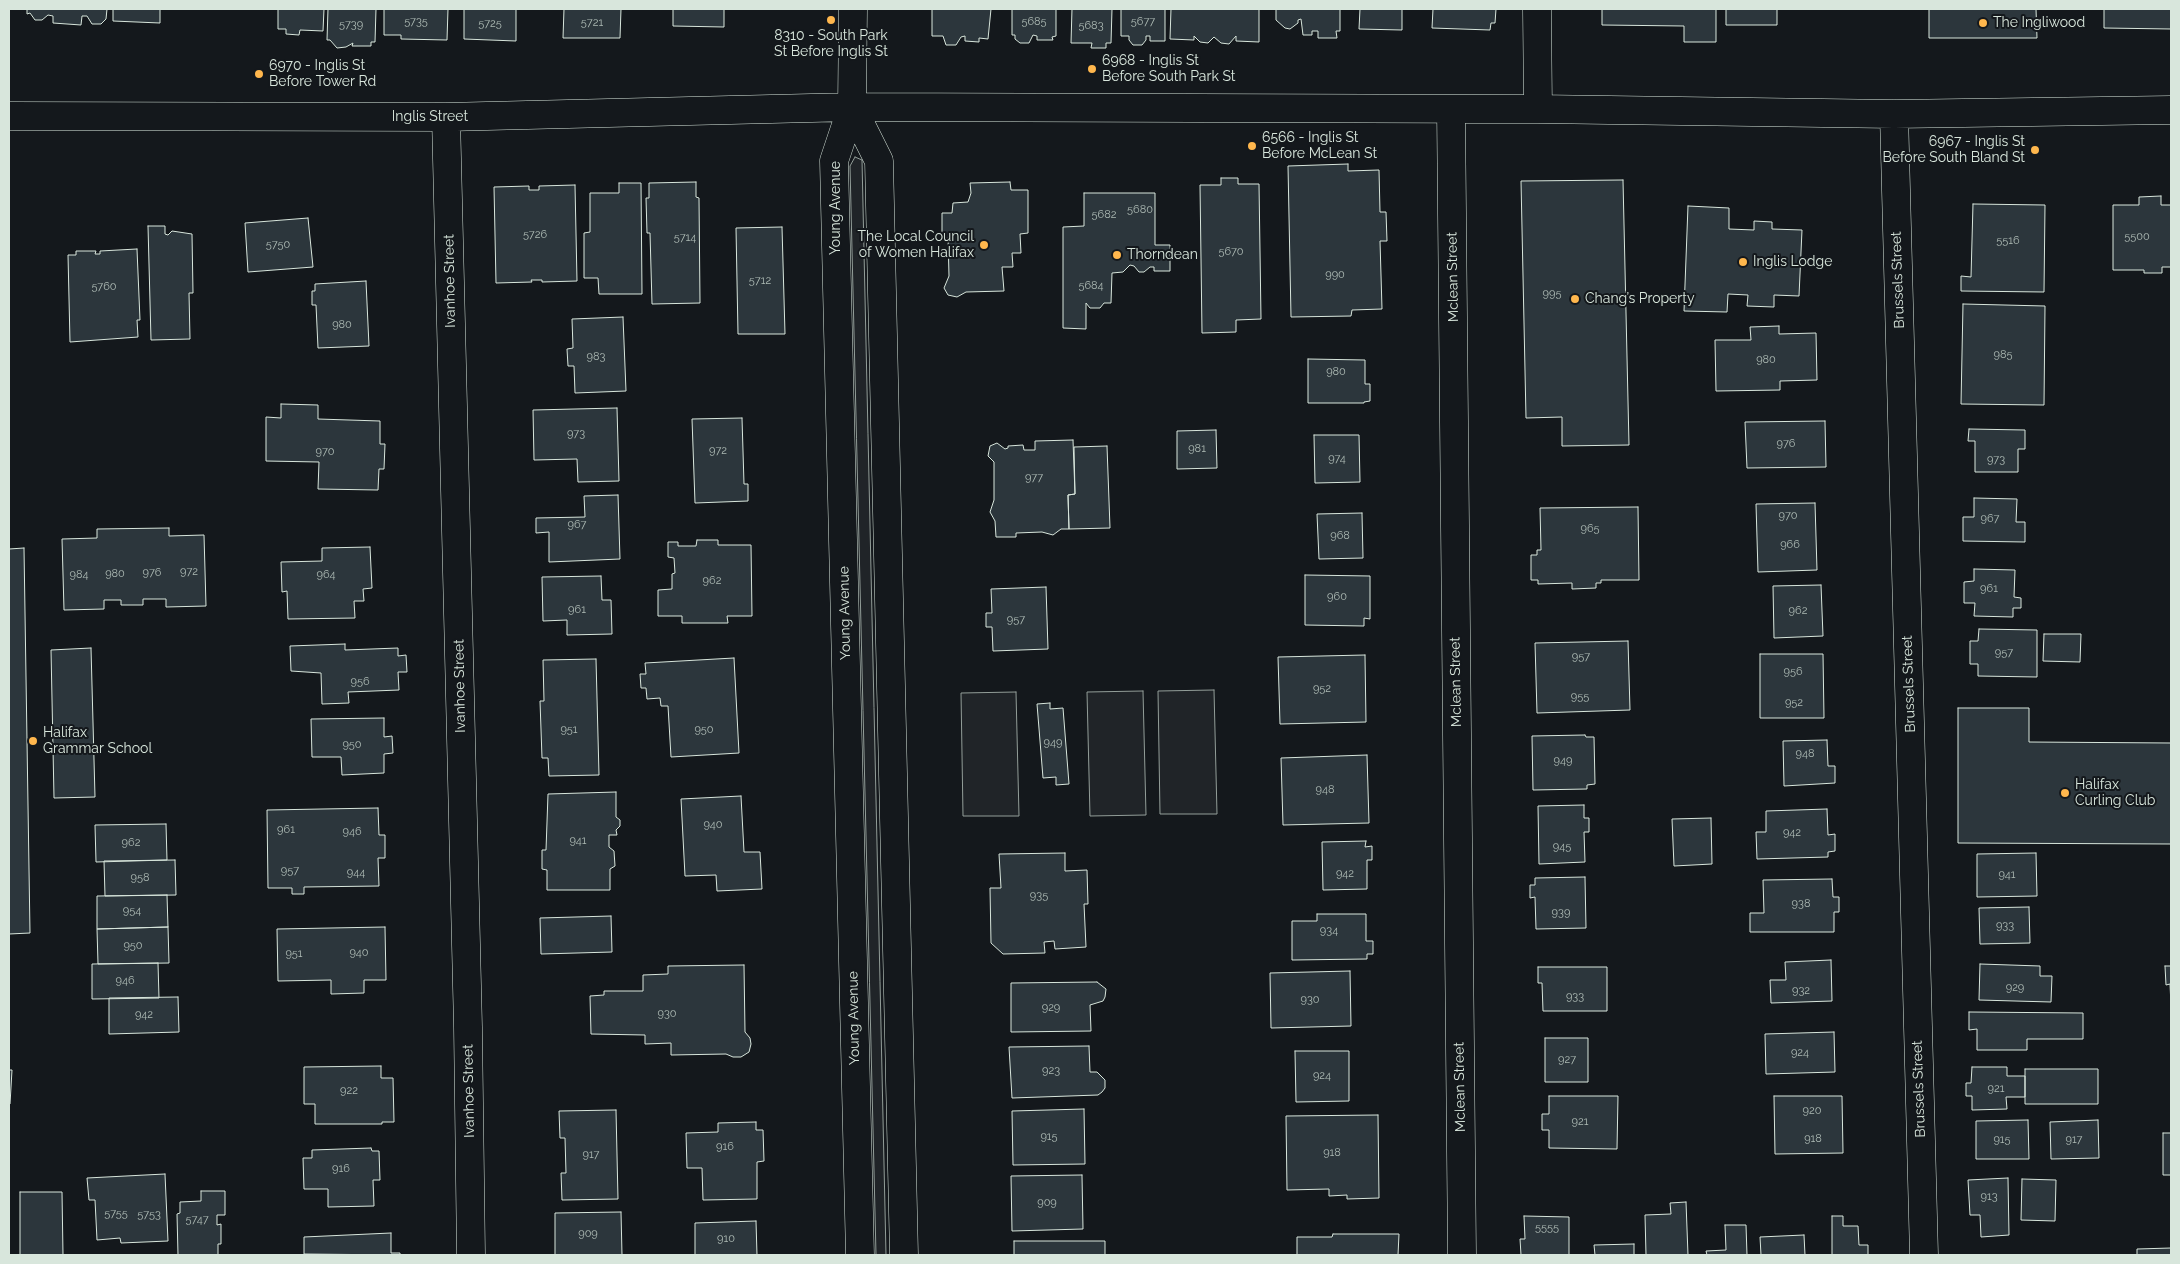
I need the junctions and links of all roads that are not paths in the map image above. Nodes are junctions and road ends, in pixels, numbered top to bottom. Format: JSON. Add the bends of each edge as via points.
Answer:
{"nodes":[{"id":1,"x":853,"y":9,"type":"edge"},
{"id":2,"x":1537,"y":9,"type":"edge"},
{"id":3,"x":852,"y":108,"type":"junction"},
{"id":4,"x":1451,"y":109,"type":"junction"},
{"id":5,"x":1538,"y":109,"type":"junction"},
{"id":6,"x":2171,"y":110,"type":"edge"},
{"id":7,"x":1894,"y":114,"type":"junction"},
{"id":8,"x":9,"y":116,"type":"edge"},
{"id":9,"x":446,"y":117,"type":"junction"},
{"id":10,"x":471,"y":1255,"type":"edge"},
{"id":11,"x":860,"y":1255,"type":"edge"},
{"id":12,"x":904,"y":1255,"type":"edge"},
{"id":13,"x":1462,"y":1255,"type":"edge"},
{"id":14,"x":1924,"y":1255,"type":"edge"}],
"edges":[{"from":1,"to":3,"type":"street"},
{"from":2,"to":5,"type":"street"},
{"from":3,"to":4,"type":"street","name":"Inglis Street"},
{"from":3,"to":9,"type":"street","name":"Inglis Street"},
{"from":3,"to":11,"type":"street","name":"Young Avenue","via":[[834,161]]},
{"from":3,"to":12,"type":"street","via":[[878,162]]},
{"from":4,"to":5,"type":"street","name":"Inglis Street"},
{"from":4,"to":13,"type":"street","name":"Mclean Street"},
{"from":5,"to":7,"type":"street","name":"Inglis Street"},
{"from":6,"to":7,"type":"street","name":"Inglis Street"},
{"from":7,"to":14,"type":"street","name":"Brussels Street"},
{"from":8,"to":9,"type":"street","name":"Inglis Street"},
{"from":9,"to":10,"type":"street","name":"Ivanhoe Street"}]}
